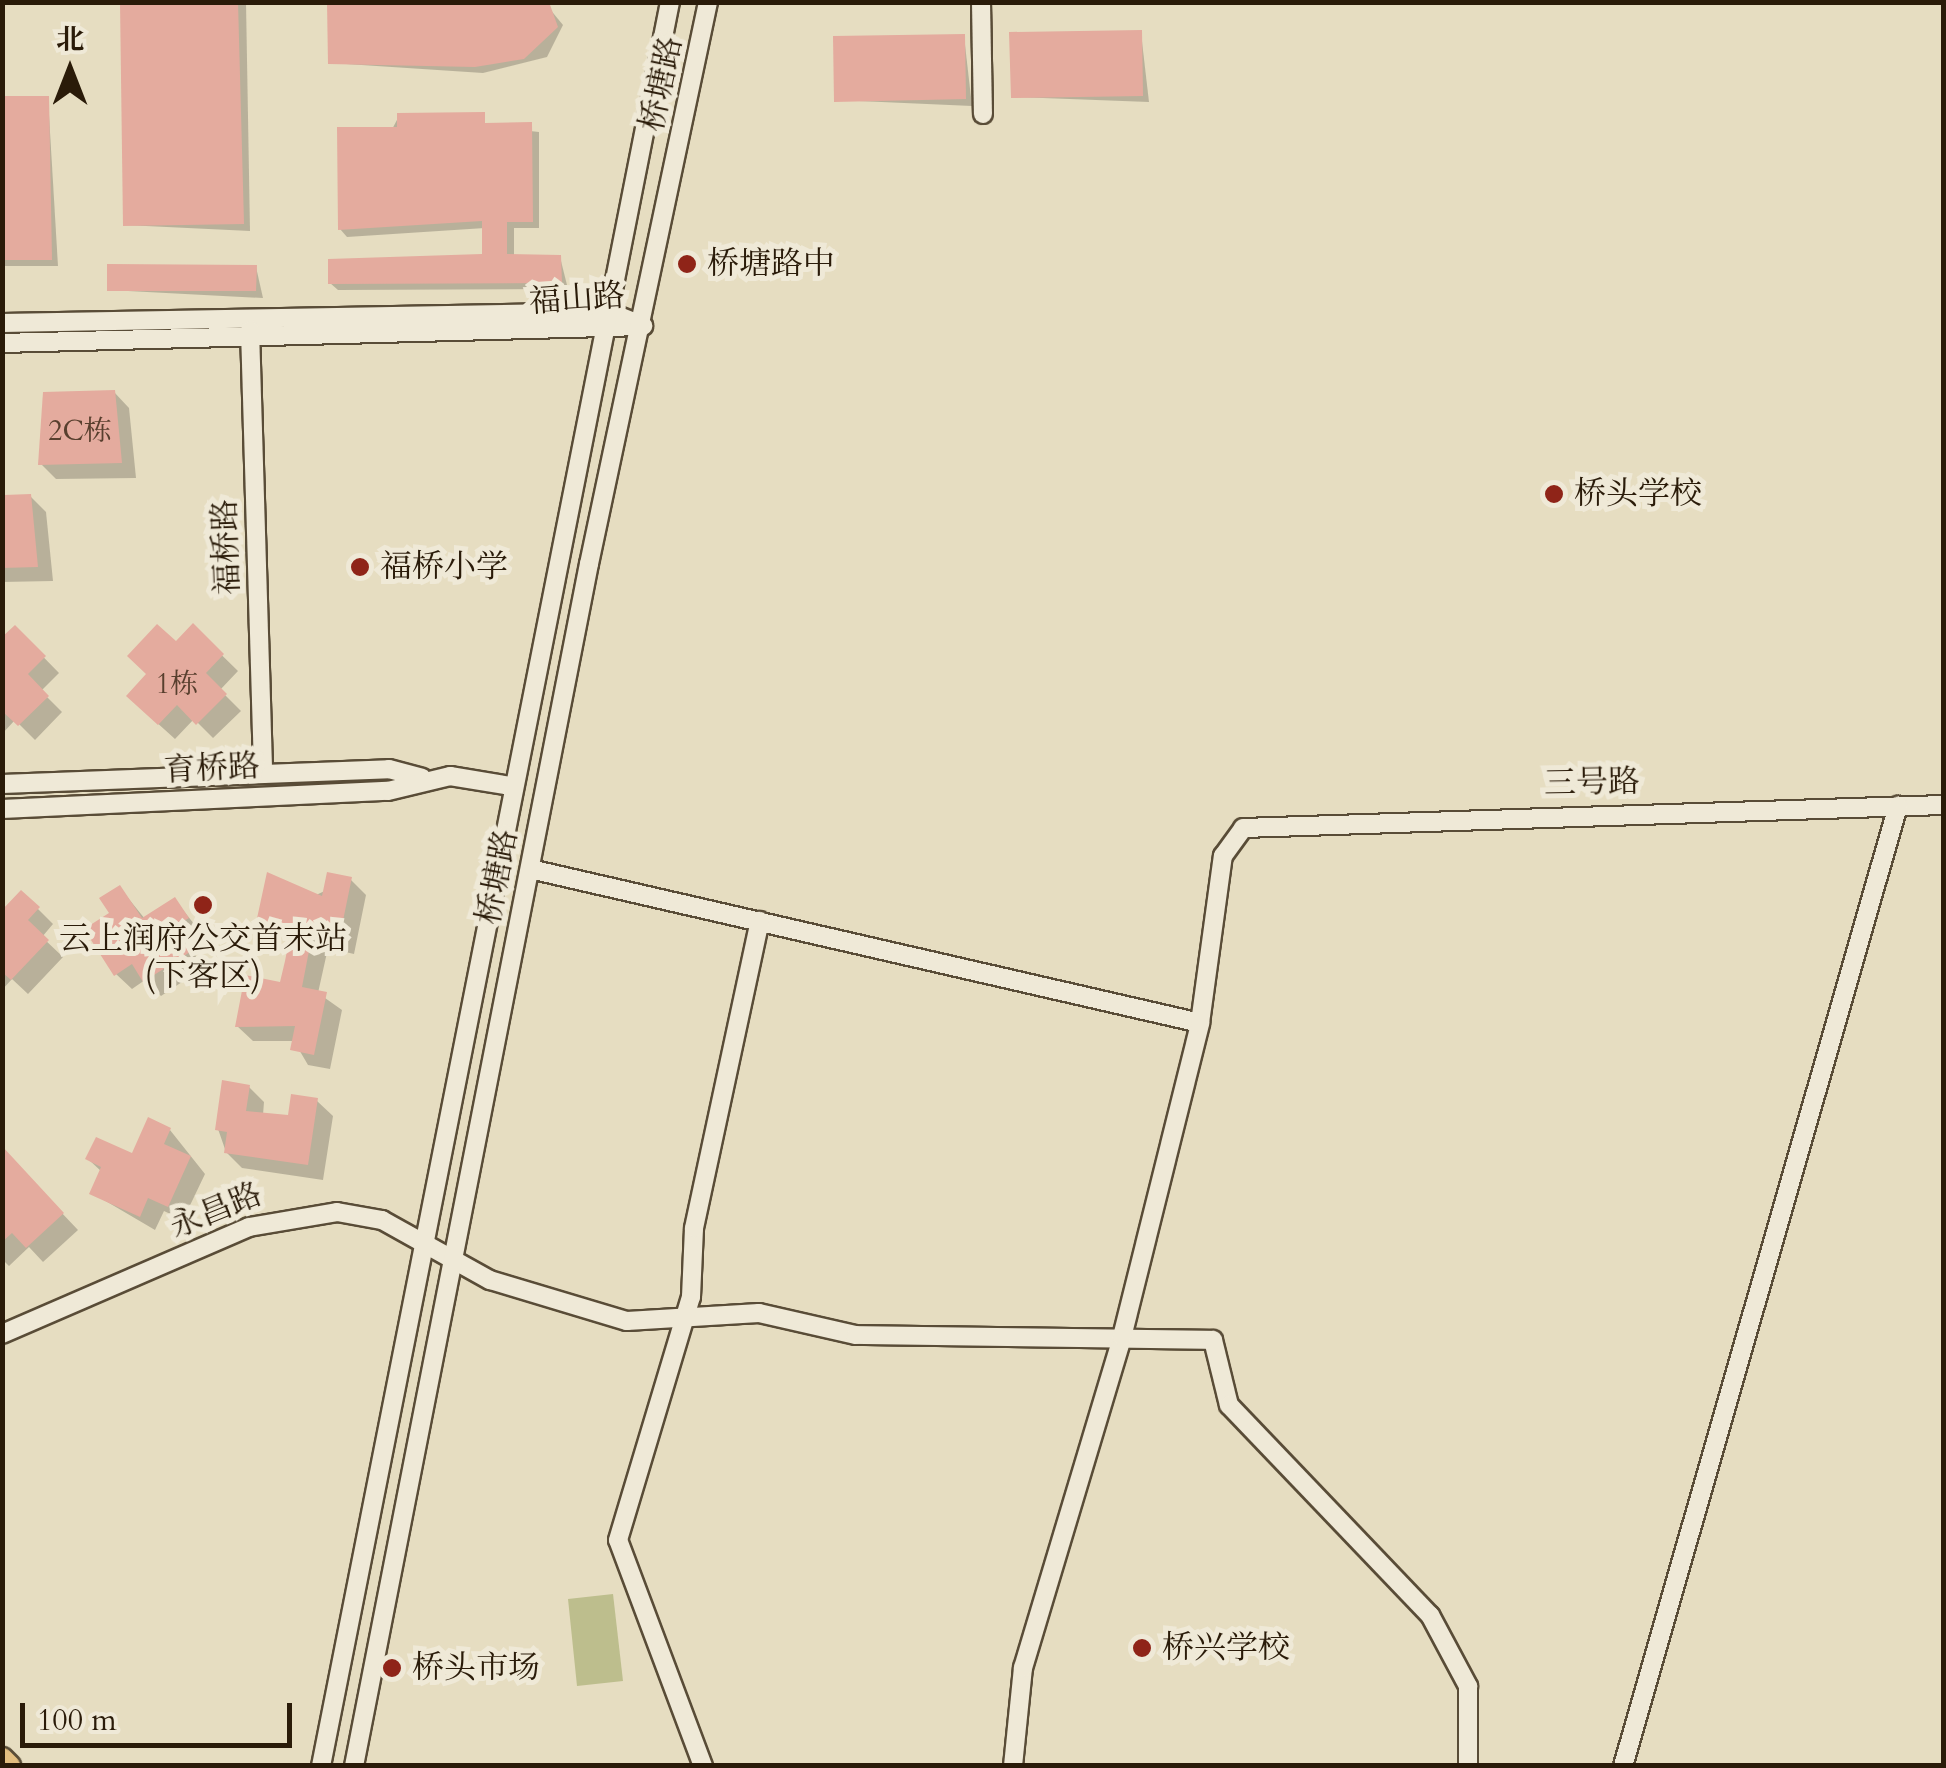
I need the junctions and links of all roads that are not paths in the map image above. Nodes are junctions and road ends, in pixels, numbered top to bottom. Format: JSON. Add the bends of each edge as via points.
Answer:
{"nodes":[{"id":1,"x":670,"y":2,"type":"edge"},
{"id":2,"x":708,"y":2,"type":"edge"},
{"id":3,"x":981,"y":2,"type":"edge"},
{"id":4,"x":983,"y":114,"type":"dead end"},
{"id":5,"x":608,"y":312,"type":"junction"},
{"id":6,"x":2,"y":323,"type":"edge"},
{"id":7,"x":642,"y":326,"type":"junction"},
{"id":8,"x":250,"y":328,"type":"junction"},
{"id":9,"x":604,"y":332,"type":"junction"},
{"id":10,"x":2,"y":342,"type":"edge"},
{"id":11,"x":263,"y":774,"type":"junction"},
{"id":12,"x":422,"y":778,"type":"junction"},
{"id":13,"x":2,"y":784,"type":"edge"},
{"id":14,"x":511,"y":786,"type":"junction"},
{"id":15,"x":1944,"y":805,"type":"edge"},
{"id":16,"x":1898,"y":806,"type":"junction"},
{"id":17,"x":2,"y":809,"type":"edge"},
{"id":18,"x":530,"y":870,"type":"junction"},
{"id":19,"x":760,"y":921,"type":"junction"},
{"id":20,"x":1200,"y":1023,"type":"junction"},
{"id":21,"x":423,"y":1244,"type":"junction"},
{"id":22,"x":452,"y":1264,"type":"junction"},
{"id":23,"x":683,"y":1323,"type":"junction"},
{"id":24,"x":2,"y":1334,"type":"edge"},
{"id":25,"x":1122,"y":1337,"type":"junction"},
{"id":26,"x":2,"y":1759,"type":"edge"},
{"id":27,"x":10,"y":1766,"type":"edge"},
{"id":28,"x":321,"y":1766,"type":"edge"},
{"id":29,"x":354,"y":1766,"type":"edge"},
{"id":30,"x":703,"y":1766,"type":"edge"},
{"id":31,"x":1013,"y":1766,"type":"edge"},
{"id":32,"x":1468,"y":1766,"type":"edge"},
{"id":33,"x":1623,"y":1766,"type":"edge"}],
"edges":[{"from":1,"to":5,"type":"street","name":"桥塘路"},
{"from":2,"to":7,"type":"street","name":"桥塘路"},
{"from":3,"to":4,"type":"street"},
{"from":5,"to":7,"type":"street","name":"福山路"},
{"from":5,"to":8,"type":"street","name":"福山路"},
{"from":5,"to":9,"type":"street","name":"桥塘路"},
{"from":6,"to":8,"type":"street","name":"福山路"},
{"from":7,"to":9,"type":"street","name":"福山路"},
{"from":7,"to":18,"type":"street","name":"桥塘路"},
{"from":8,"to":9,"type":"street","name":"福山路"},
{"from":8,"to":10,"type":"street","name":"福山路"},
{"from":8,"to":11,"type":"street","name":"福桥路"},
{"from":9,"to":14,"type":"street","name":"桥塘路"},
{"from":11,"to":12,"type":"street","name":"育桥路","via":[[390,769]]},
{"from":11,"to":13,"type":"street","name":"育桥路"},
{"from":12,"to":14,"type":"street","name":"育桥路"},
{"from":12,"to":17,"type":"street","name":"育桥路","via":[[388,791]]},
{"from":14,"to":21,"type":"street","name":"桥塘路"},
{"from":15,"to":16,"type":"street","name":"三号路"},
{"from":16,"to":20,"type":"street","name":"三号路","via":[[1243,828],[1223,856]]},
{"from":16,"to":33,"type":"street"},
{"from":18,"to":19,"type":"street"},
{"from":18,"to":22,"type":"street","name":"桥塘路"},
{"from":19,"to":20,"type":"street"},
{"from":19,"to":23,"type":"street","via":[[694,1228]]},
{"from":20,"to":25,"type":"street"},
{"from":21,"to":22,"type":"street","name":"永昌路"},
{"from":21,"to":24,"type":"street","name":"永昌路","via":[[367,1217],[276,1217]]},
{"from":21,"to":28,"type":"street","name":"桥塘路"},
{"from":22,"to":23,"type":"street","name":"永昌路","via":[[627,1321]]},
{"from":22,"to":29,"type":"street","name":"桥塘路"},
{"from":23,"to":25,"type":"street","name":"永昌路","via":[[760,1313],[856,1335]]},
{"from":23,"to":30,"type":"street","via":[[618,1540]]},
{"from":25,"to":31,"type":"street","via":[[1023,1668]]},
{"from":25,"to":32,"type":"street","name":"永昌路","via":[[1213,1340],[1228,1404],[1430,1614],[1468,1686]]},
{"from":26,"to":27,"type":"main road"}]}
